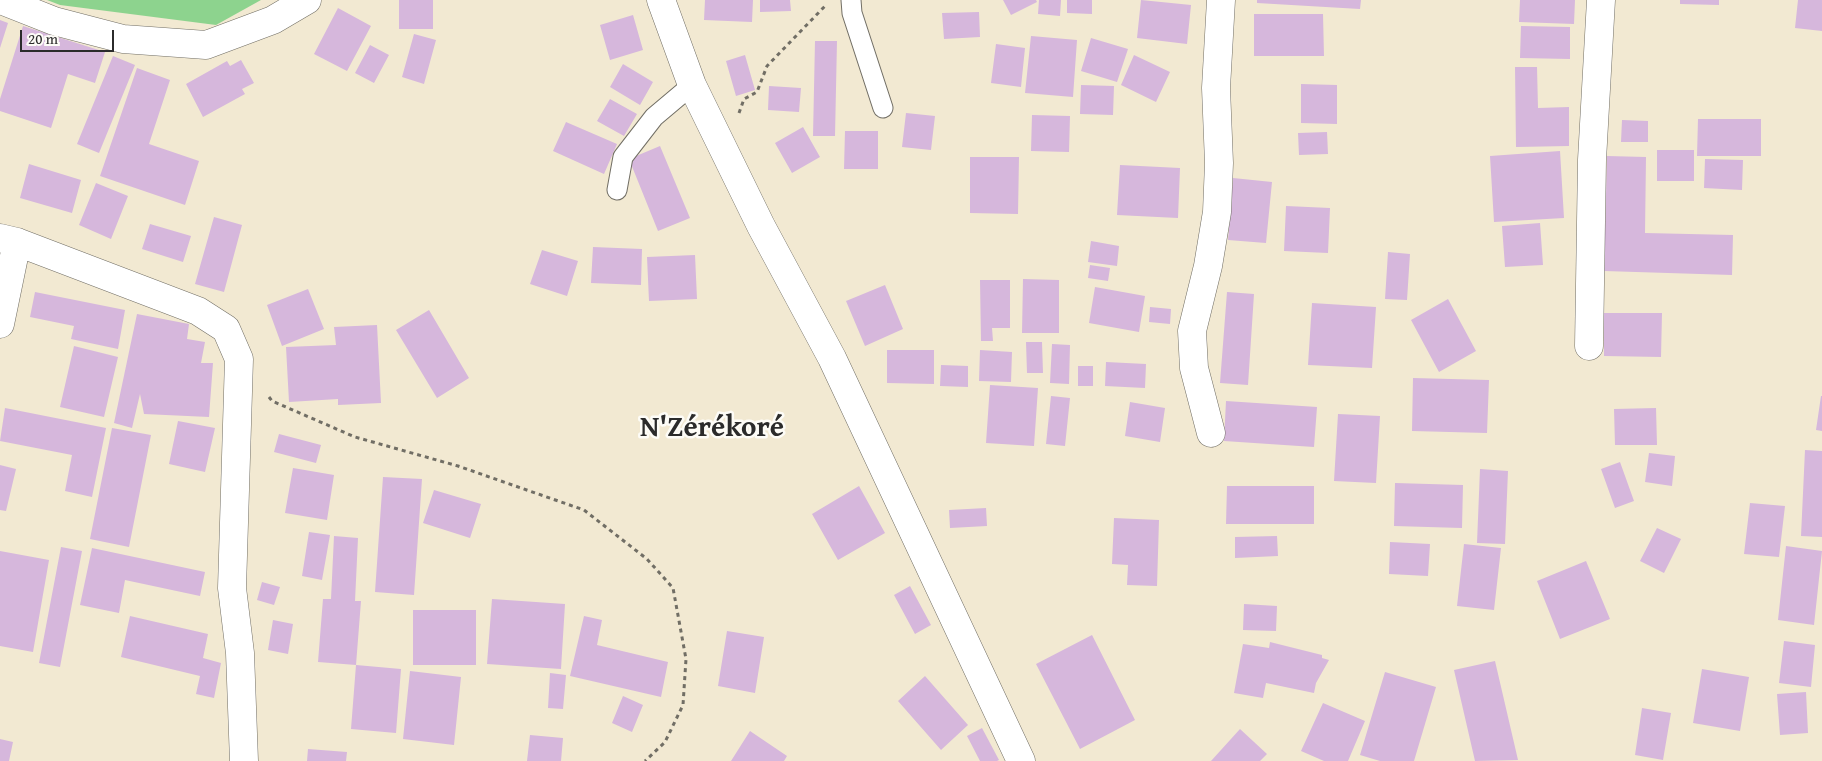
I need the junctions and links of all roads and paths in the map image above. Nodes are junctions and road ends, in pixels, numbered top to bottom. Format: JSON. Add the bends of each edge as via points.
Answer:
{"nodes":[{"id":1,"x":1,"y":0,"type":"edge"},
{"id":2,"x":307,"y":0,"type":"edge"},
{"id":3,"x":661,"y":0,"type":"edge"},
{"id":4,"x":831,"y":0,"type":"edge"},
{"id":5,"x":851,"y":0,"type":"edge"},
{"id":6,"x":1221,"y":0,"type":"edge"},
{"id":7,"x":1601,"y":0,"type":"edge"},
{"id":8,"x":692,"y":85,"type":"junction"},
{"id":9,"x":883,"y":108,"type":"dead end"},
{"id":10,"x":725,"y":150,"type":"junction"},
{"id":11,"x":616,"y":190,"type":"dead end"},
{"id":12,"x":8,"y":240,"type":"edge"},
{"id":13,"x":0,"y":324,"type":"edge"},
{"id":14,"x":1589,"y":346,"type":"dead end"},
{"id":15,"x":239,"y":359,"type":"junction"},
{"id":16,"x":1211,"y":433,"type":"dead end"},
{"id":17,"x":244,"y":761,"type":"edge"},
{"id":18,"x":645,"y":761,"type":"edge"},
{"id":19,"x":1021,"y":761,"type":"edge"}],
"edges":[{"from":1,"to":2,"type":"street","via":[[54,21],[123,39],[206,45],[273,20]]},
{"from":3,"to":8,"type":"street"},
{"from":4,"to":10,"type":"path","via":[[766,66],[756,92],[744,98]]},
{"from":5,"to":9,"type":"lane","via":[[852,13]]},
{"from":6,"to":16,"type":"street","via":[[1216,88],[1219,163],[1216,212],[1208,266],[1192,331],[1194,368]]},
{"from":7,"to":14,"type":"street","via":[[1592,160]]},
{"from":8,"to":10,"type":"street"},
{"from":8,"to":11,"type":"lane","via":[[654,117],[623,157]]},
{"from":10,"to":19,"type":"street","via":[[761,226],[832,358]]},
{"from":12,"to":13,"type":"street"},
{"from":12,"to":15,"type":"street","via":[[198,311],[226,329]]},
{"from":15,"to":17,"type":"street","via":[[232,588],[240,653]]},
{"from":15,"to":18,"type":"path","via":[[272,401],[355,437],[458,466],[584,510],[646,559],[672,588],[686,659],[683,705],[665,742]]}]}
